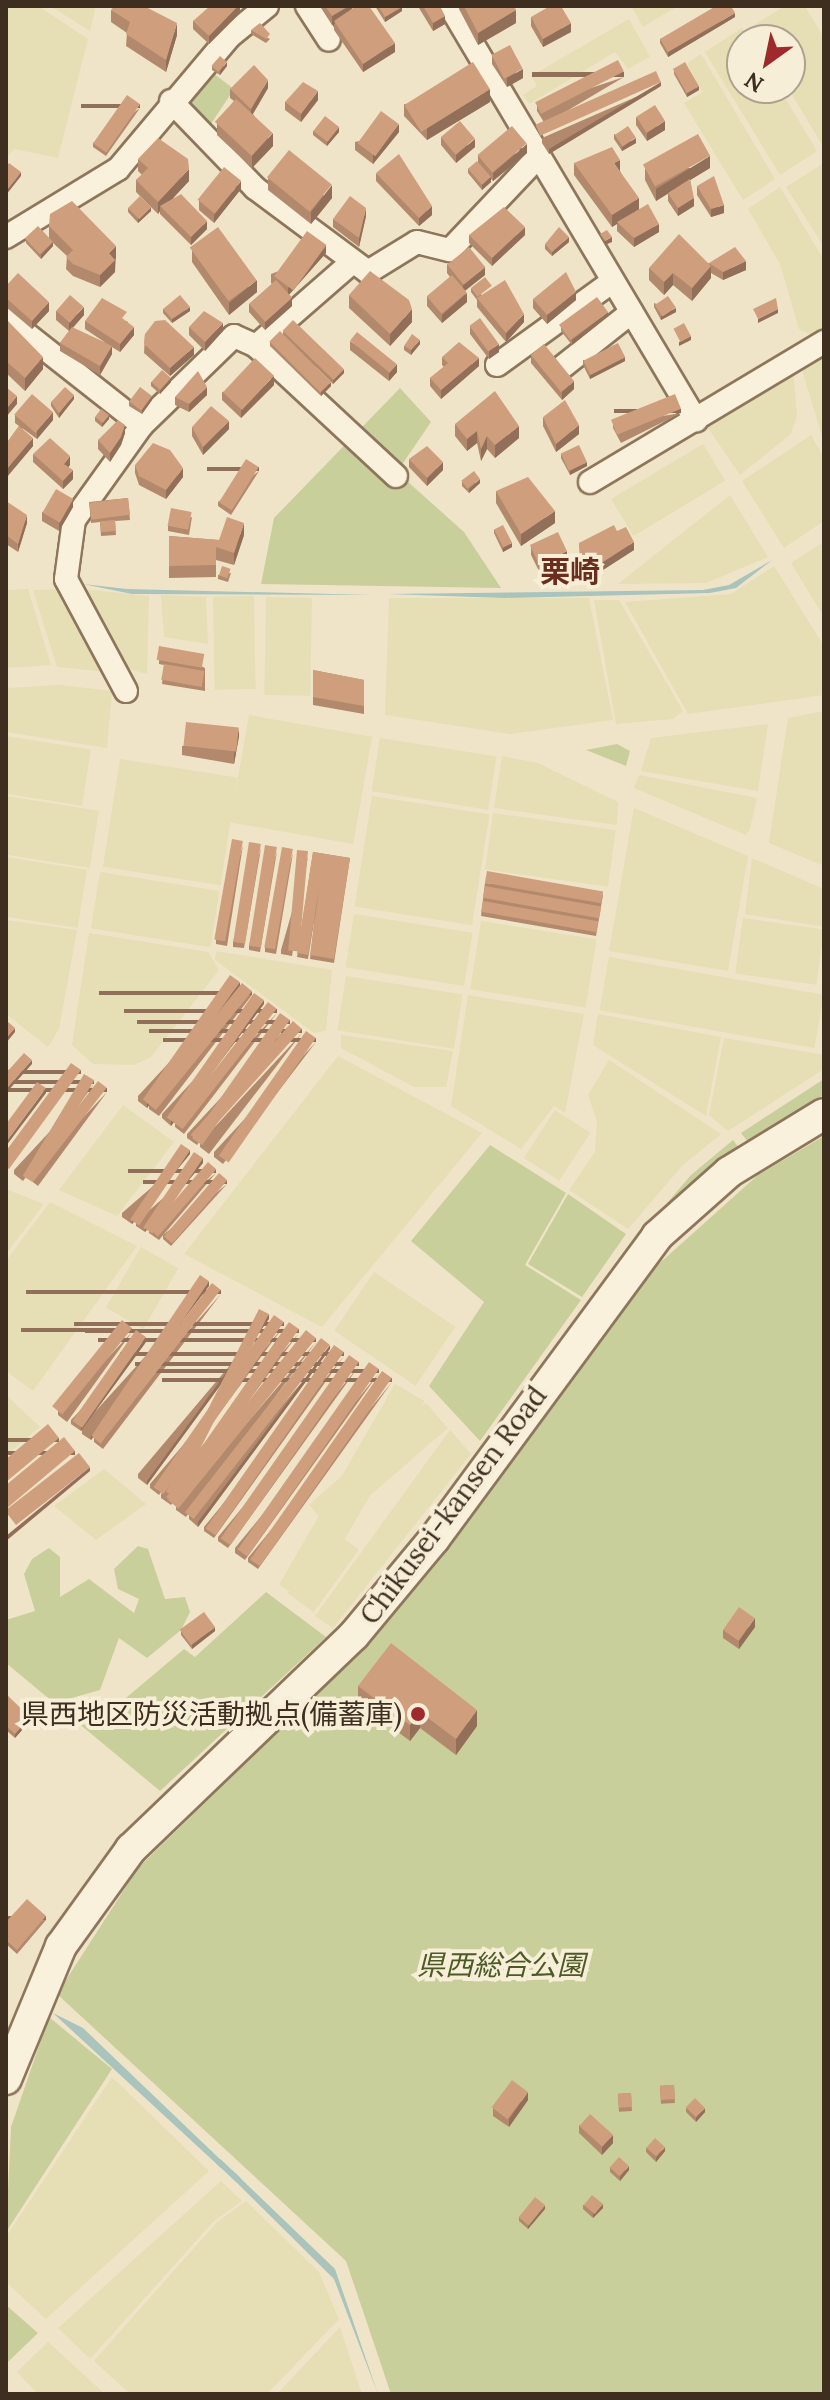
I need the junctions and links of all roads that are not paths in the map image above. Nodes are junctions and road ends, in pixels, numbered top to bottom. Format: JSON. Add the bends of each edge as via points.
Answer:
{"nodes":[{"id":1,"x":267,"y":6,"type":"edge"},
{"id":2,"x":307,"y":6,"type":"edge"},
{"id":3,"x":450,"y":6,"type":"edge"},
{"id":4,"x":329,"y":40,"type":"dead end"},
{"id":5,"x":171,"y":101,"type":"junction"},
{"id":6,"x":539,"y":156,"type":"junction"},
{"id":7,"x":6,"y":237,"type":"edge"},
{"id":8,"x":350,"y":264,"type":"junction"},
{"id":9,"x":613,"y":281,"type":"junction"},
{"id":10,"x":632,"y":312,"type":"junction"},
{"id":11,"x":6,"y":318,"type":"edge"},
{"id":12,"x":824,"y":342,"type":"edge"},
{"id":13,"x":256,"y":346,"type":"junction"},
{"id":14,"x":497,"y":365,"type":"dead end"},
{"id":15,"x":561,"y":368,"type":"edge"},
{"id":16,"x":696,"y":420,"type":"junction"},
{"id":17,"x":142,"y":425,"type":"junction"},
{"id":18,"x":396,"y":476,"type":"dead end"},
{"id":19,"x":590,"y":482,"type":"dead end"},
{"id":20,"x":126,"y":691,"type":"dead end"},
{"id":21,"x":824,"y":1114,"type":"edge"},
{"id":22,"x":6,"y":2079,"type":"edge"}],
"edges":[{"from":1,"to":5,"type":"street"},
{"from":2,"to":4,"type":"street"},
{"from":3,"to":6,"type":"street"},
{"from":5,"to":7,"type":"street","via":[[118,169]]},
{"from":5,"to":8,"type":"street","via":[[255,188]]},
{"from":6,"to":8,"type":"street","via":[[450,250],[417,242],[379,269]]},
{"from":6,"to":9,"type":"street"},
{"from":8,"to":13,"type":"street"},
{"from":9,"to":10,"type":"street"},
{"from":9,"to":14,"type":"street"},
{"from":10,"to":15,"type":"street"},
{"from":10,"to":16,"type":"street"},
{"from":11,"to":17,"type":"street"},
{"from":12,"to":16,"type":"street"},
{"from":13,"to":17,"type":"street","via":[[234,336]]},
{"from":13,"to":18,"type":"street"},
{"from":16,"to":19,"type":"street"},
{"from":17,"to":20,"type":"street","via":[[68,538],[66,579]]},
{"from":21,"to":22,"type":"street","name":"Chikusei-kansen Road","via":[[729,1172],[657,1236],[434,1539],[354,1635],[131,1849],[61,1946]]}]}
